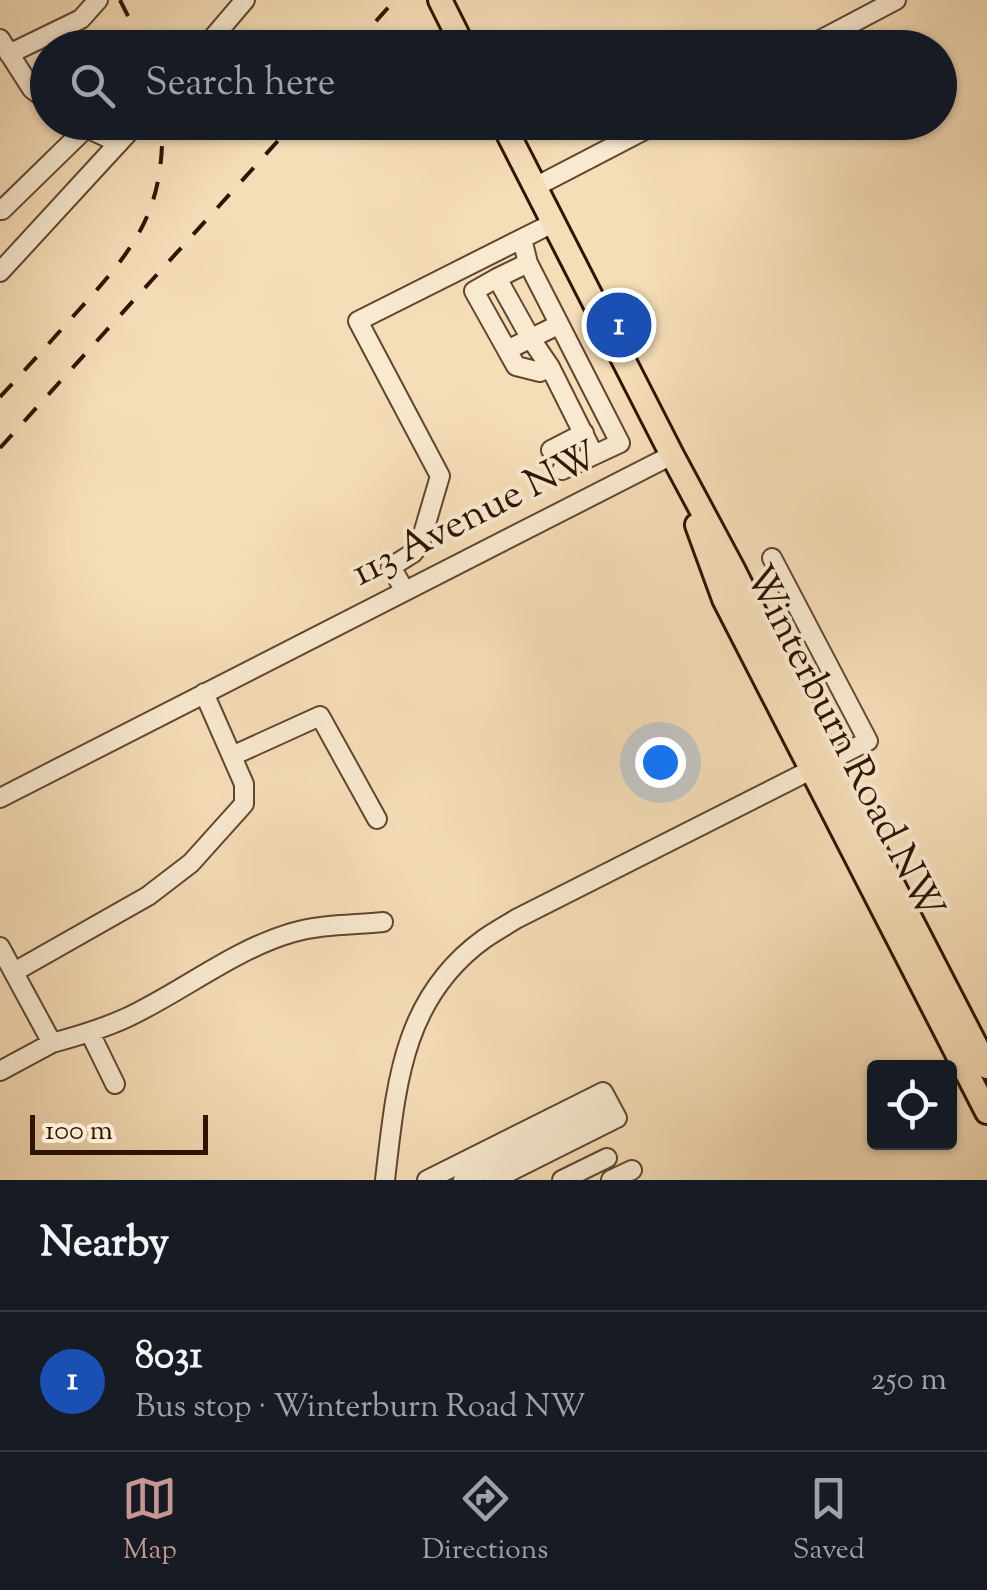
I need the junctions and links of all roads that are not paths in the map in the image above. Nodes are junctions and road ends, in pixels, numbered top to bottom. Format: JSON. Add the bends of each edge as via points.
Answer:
{"nodes":[{"id":1,"x":98,"y":0,"type":"edge"},
{"id":2,"x":245,"y":0,"type":"edge"},
{"id":3,"x":440,"y":0,"type":"edge"},
{"id":4,"x":896,"y":0,"type":"edge"},
{"id":5,"x":51,"y":30,"type":"edge"},
{"id":6,"x":219,"y":30,"type":"edge"},
{"id":7,"x":455,"y":30,"type":"edge"},
{"id":8,"x":839,"y":30,"type":"edge"},
{"id":9,"x":30,"y":38,"type":"edge"},
{"id":10,"x":4,"y":47,"type":"edge"},
{"id":11,"x":30,"y":86,"type":"edge"},
{"id":12,"x":67,"y":140,"type":"edge"},
{"id":13,"x":112,"y":140,"type":"edge"},
{"id":14,"x":122,"y":140,"type":"edge"},
{"id":15,"x":511,"y":140,"type":"edge"},
{"id":16,"x":614,"y":140,"type":"edge"},
{"id":17,"x":119,"y":143,"type":"junction"},
{"id":18,"x":535,"y":187,"type":"junction"},
{"id":19,"x":0,"y":210,"type":"edge"},
{"id":20,"x":554,"y":224,"type":"junction"},
{"id":21,"x":522,"y":240,"type":"junction"},
{"id":22,"x":528,"y":263,"type":"junction"},
{"id":23,"x":0,"y":272,"type":"edge"},
{"id":24,"x":497,"y":278,"type":"junction"},
{"id":25,"x":558,"y":325,"type":"junction"},
{"id":26,"x":532,"y":339,"type":"junction"},
{"id":27,"x":506,"y":350,"type":"junction"},
{"id":28,"x":550,"y":367,"type":"junction"},
{"id":29,"x":584,"y":434,"type":"junction"},
{"id":30,"x":551,"y":450,"type":"dead end"},
{"id":31,"x":594,"y":455,"type":"junction"},
{"id":32,"x":672,"y":456,"type":"junction"},
{"id":33,"x":562,"y":470,"type":"dead end"},
{"id":34,"x":772,"y":558,"type":"dead end"},
{"id":35,"x":405,"y":591,"type":"junction"},
{"id":36,"x":204,"y":693,"type":"junction"},
{"id":37,"x":232,"y":756,"type":"junction"},
{"id":38,"x":820,"y":766,"type":"junction"},
{"id":39,"x":3,"y":790,"type":"edge"},
{"id":40,"x":378,"y":818,"type":"dead end"},
{"id":41,"x":383,"y":922,"type":"dead end"},
{"id":42,"x":0,"y":947,"type":"edge"},
{"id":43,"x":14,"y":972,"type":"junction"},
{"id":44,"x":90,"y":1033,"type":"junction"},
{"id":45,"x":52,"y":1043,"type":"junction"},
{"id":46,"x":987,"y":1066,"type":"edge"},
{"id":47,"x":0,"y":1072,"type":"edge"},
{"id":48,"x":115,"y":1084,"type":"dead end"},
{"id":49,"x":610,"y":1105,"type":"junction"},
{"id":50,"x":987,"y":1112,"type":"edge"},
{"id":51,"x":607,"y":1158,"type":"dead end"},
{"id":52,"x":632,"y":1170,"type":"dead end"},
{"id":53,"x":497,"y":1179,"type":"edge"},
{"id":54,"x":385,"y":1180,"type":"edge"},
{"id":55,"x":427,"y":1180,"type":"edge"},
{"id":56,"x":463,"y":1180,"type":"edge"},
{"id":57,"x":562,"y":1180,"type":"edge"},
{"id":58,"x":612,"y":1180,"type":"edge"}],
"edges":[{"from":1,"to":5,"type":"street","via":[[81,19]]},
{"from":2,"to":6,"type":"street"},
{"from":3,"to":7,"type":"main road"},
{"from":4,"to":8,"type":"street"},
{"from":9,"to":10,"type":"street"},
{"from":10,"to":11,"type":"street"},
{"from":12,"to":19,"type":"street"},
{"from":13,"to":17,"type":"street"},
{"from":14,"to":17,"type":"street"},
{"from":15,"to":18,"type":"main road","name":"Winterburn Road NW"},
{"from":16,"to":18,"type":"street"},
{"from":17,"to":23,"type":"street"},
{"from":18,"to":20,"type":"main road","name":"Winterburn Road NW"},
{"from":20,"to":21,"type":"street"},
{"from":20,"to":32,"type":"main road","name":"Winterburn Road NW"},
{"from":21,"to":22,"type":"street"},
{"from":21,"to":35,"type":"street","via":[[358,321],[440,476],[420,544],[391,567]]},
{"from":22,"to":24,"type":"street"},
{"from":22,"to":25,"type":"street"},
{"from":24,"to":26,"type":"street"},
{"from":24,"to":27,"type":"street","via":[[474,290]]},
{"from":25,"to":26,"type":"street"},
{"from":25,"to":31,"type":"street","via":[[620,443]]},
{"from":26,"to":27,"type":"street"},
{"from":26,"to":28,"type":"street"},
{"from":27,"to":28,"type":"street","via":[[516,366],[540,372]]},
{"from":28,"to":29,"type":"street"},
{"from":29,"to":30,"type":"street"},
{"from":29,"to":31,"type":"street"},
{"from":31,"to":33,"type":"street"},
{"from":32,"to":35,"type":"street","name":"113 Avenue NW"},
{"from":32,"to":38,"type":"main road","name":"Winterburn Road NW","via":[[724,599]]},
{"from":34,"to":38,"type":"street","via":[[868,741]]},
{"from":35,"to":36,"type":"street","name":"113 Avenue NW"},
{"from":36,"to":37,"type":"street"},
{"from":36,"to":39,"type":"street","name":"113 Avenue NW"},
{"from":37,"to":40,"type":"street","via":[[320,716]]},
{"from":37,"to":43,"type":"street","via":[[244,804],[191,862],[148,896]]},
{"from":38,"to":46,"type":"main road","name":"Winterburn Road NW"},
{"from":38,"to":50,"type":"main road","name":"Winterburn Road NW"},
{"from":38,"to":54,"type":"street","via":[[482,940],[436,988],[408,1043]]},
{"from":41,"to":44,"type":"street","via":[[291,932]]},
{"from":42,"to":43,"type":"street"},
{"from":43,"to":45,"type":"street"},
{"from":44,"to":45,"type":"street"},
{"from":44,"to":48,"type":"street"},
{"from":45,"to":47,"type":"street"},
{"from":49,"to":53,"type":"street","via":[[616,1118]]},
{"from":49,"to":55,"type":"street","via":[[603,1092]]},
{"from":49,"to":56,"type":"street"},
{"from":51,"to":57,"type":"street"},
{"from":52,"to":58,"type":"street"}]}
